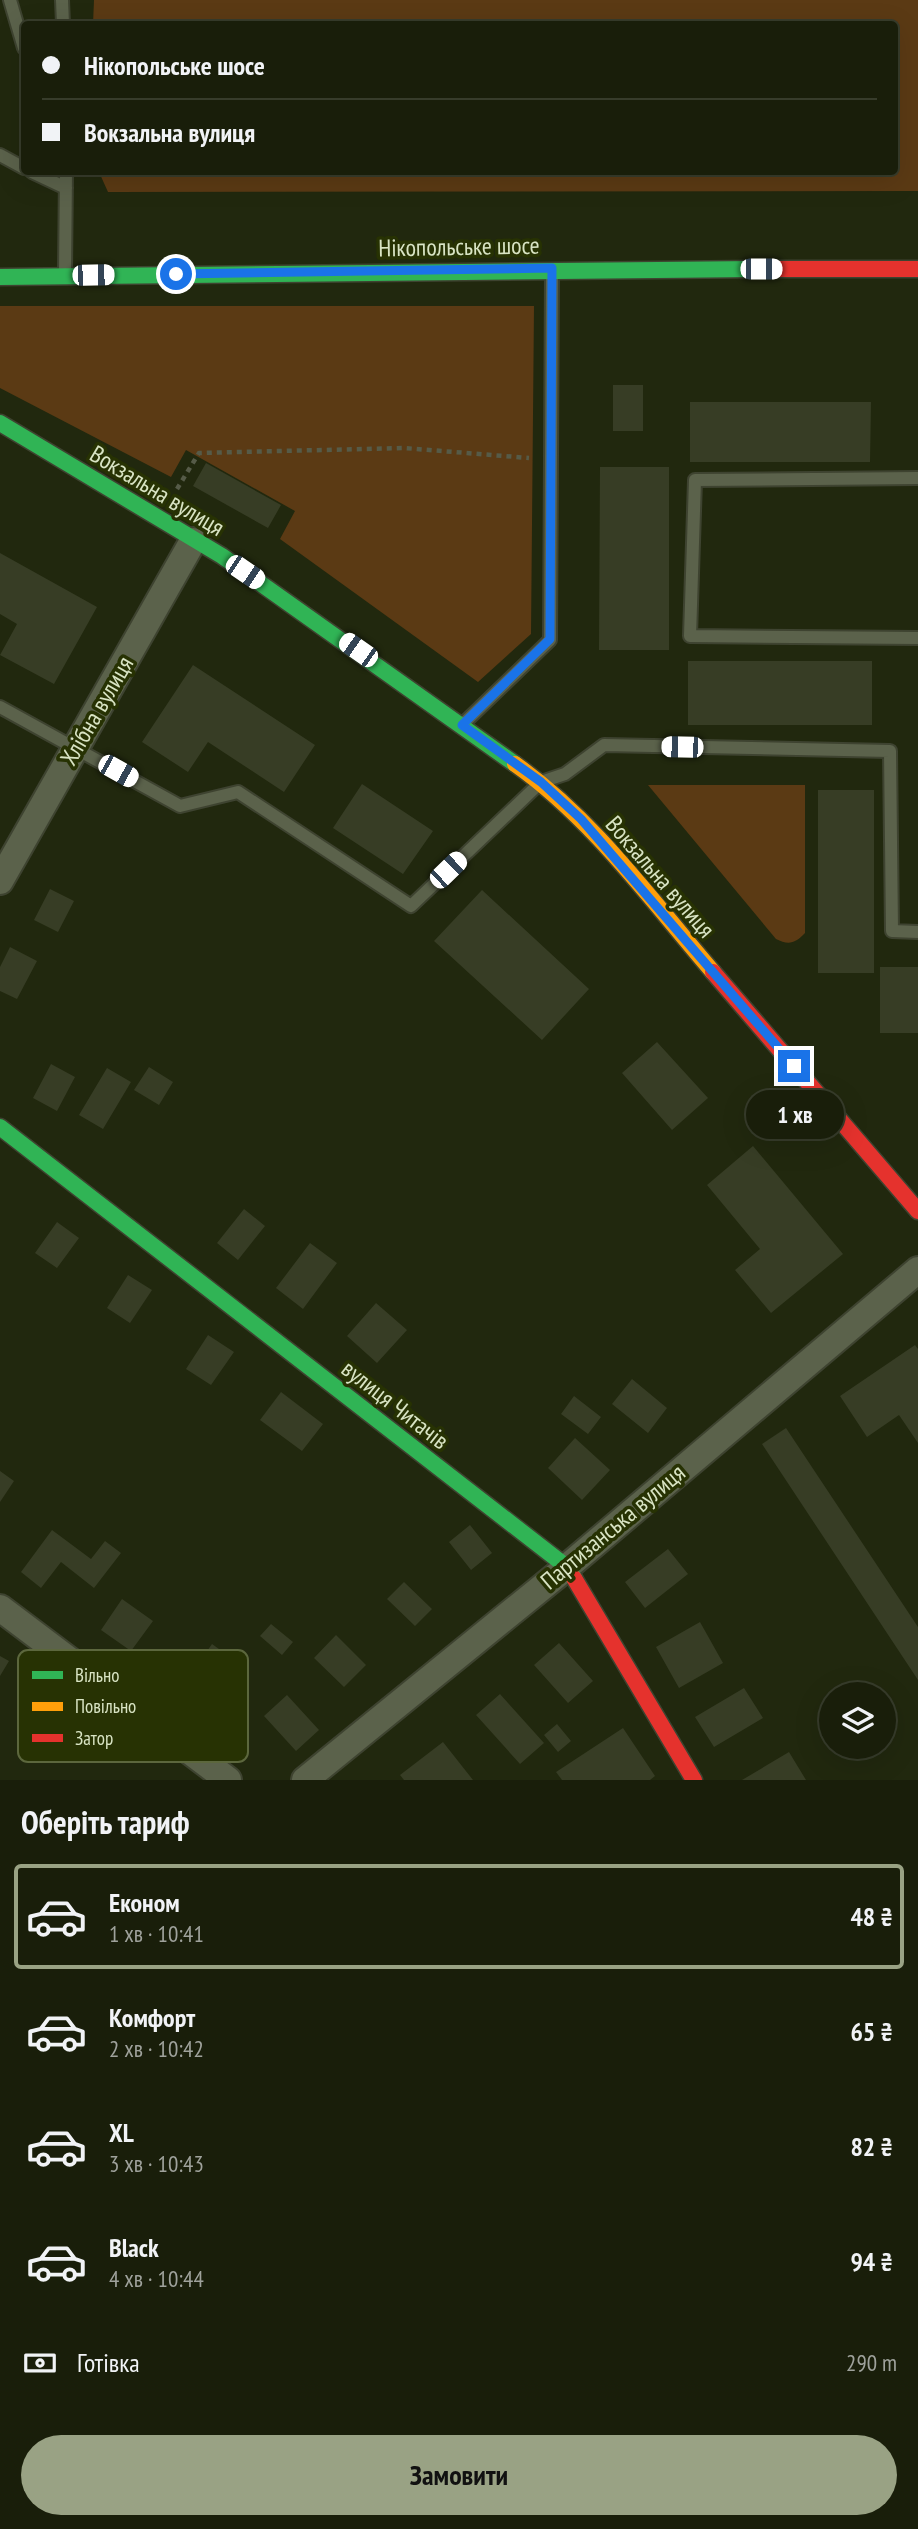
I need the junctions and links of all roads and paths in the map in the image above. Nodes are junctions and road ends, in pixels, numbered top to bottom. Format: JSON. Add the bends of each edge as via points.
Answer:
{"nodes":[{"id":1,"x":10,"y":0,"type":"edge"},
{"id":2,"x":62,"y":0,"type":"edge"},
{"id":3,"x":63,"y":21,"type":"edge"},
{"id":4,"x":21,"y":38,"type":"edge"},
{"id":5,"x":0,"y":155,"type":"edge"},
{"id":6,"x":21,"y":166,"type":"edge"},
{"id":7,"x":38,"y":175,"type":"edge"},
{"id":8,"x":64,"y":175,"type":"edge"},
{"id":9,"x":66,"y":188,"type":"junction"},
{"id":10,"x":552,"y":268,"type":"junction"},
{"id":11,"x":918,"y":269,"type":"edge"},
{"id":12,"x":65,"y":275,"type":"junction"},
{"id":13,"x":0,"y":277,"type":"edge"},
{"id":14,"x":0,"y":423,"type":"edge"},
{"id":15,"x":551,"y":460,"type":"junction"},
{"id":16,"x":918,"y":478,"type":"edge"},
{"id":17,"x":157,"y":520,"type":"junction"},
{"id":18,"x":193,"y":541,"type":"junction"},
{"id":19,"x":918,"y":638,"type":"edge"},
{"id":20,"x":0,"y":707,"type":"edge"},
{"id":21,"x":462,"y":725,"type":"junction"},
{"id":22,"x":76,"y":748,"type":"junction"},
{"id":23,"x":541,"y":782,"type":"junction"},
{"id":24,"x":0,"y":881,"type":"edge"},
{"id":25,"x":918,"y":932,"type":"edge"},
{"id":26,"x":0,"y":1127,"type":"edge"},
{"id":27,"x":918,"y":1211,"type":"edge"},
{"id":28,"x":918,"y":1270,"type":"edge"},
{"id":29,"x":567,"y":1567,"type":"junction"},
{"id":30,"x":0,"y":1608,"type":"edge"},
{"id":31,"x":56,"y":1650,"type":"edge"},
{"id":32,"x":205,"y":1762,"type":"edge"},
{"id":33,"x":229,"y":1780,"type":"edge"},
{"id":34,"x":305,"y":1780,"type":"edge"},
{"id":35,"x":694,"y":1780,"type":"edge"}],
"edges":[{"from":1,"to":4,"type":"lane"},
{"from":2,"to":3,"type":"lane"},
{"from":5,"to":6,"type":"lane"},
{"from":7,"to":9,"type":"lane"},
{"from":8,"to":9,"type":"lane"},
{"from":9,"to":12,"type":"lane"},
{"from":10,"to":11,"type":"street","name":"Нікопольське шосе"},
{"from":10,"to":12,"type":"street","name":"Нікопольське шосе"},
{"from":10,"to":15,"type":"lane"},
{"from":12,"to":13,"type":"street","name":"Нікопольське шосе"},
{"from":14,"to":17,"type":"street","name":"Вокзальна вулиця"},
{"from":15,"to":17,"type":"path","via":[[404,448],[199,453]]},
{"from":15,"to":21,"type":"lane","via":[[550,639]]},
{"from":16,"to":19,"type":"lane","via":[[695,480],[690,636]]},
{"from":17,"to":18,"type":"street","name":"Вокзальна вулиця"},
{"from":18,"to":21,"type":"street","name":"Вокзальна вулиця","via":[[314,619]]},
{"from":18,"to":22,"type":"street","name":"Хлібна вулиця"},
{"from":20,"to":22,"type":"lane"},
{"from":21,"to":23,"type":"street","name":"Вокзальна вулиця"},
{"from":22,"to":23,"type":"lane","via":[[180,806],[238,792],[411,906]]},
{"from":22,"to":24,"type":"street","name":"Хлібна вулиця"},
{"from":23,"to":25,"type":"lane","via":[[565,774],[604,745],[890,751],[892,931]]},
{"from":23,"to":27,"type":"street","name":"Вокзальна вулиця","via":[[581,819]]},
{"from":26,"to":29,"type":"street","name":"вулиця Читачів"},
{"from":28,"to":29,"type":"street","name":"Партизанська вулиця"},
{"from":29,"to":34,"type":"street","name":"Партизанська вулиця"},
{"from":29,"to":35,"type":"street","name":"вулиця Читачів"},
{"from":30,"to":31,"type":"street"},
{"from":32,"to":33,"type":"street"}]}
